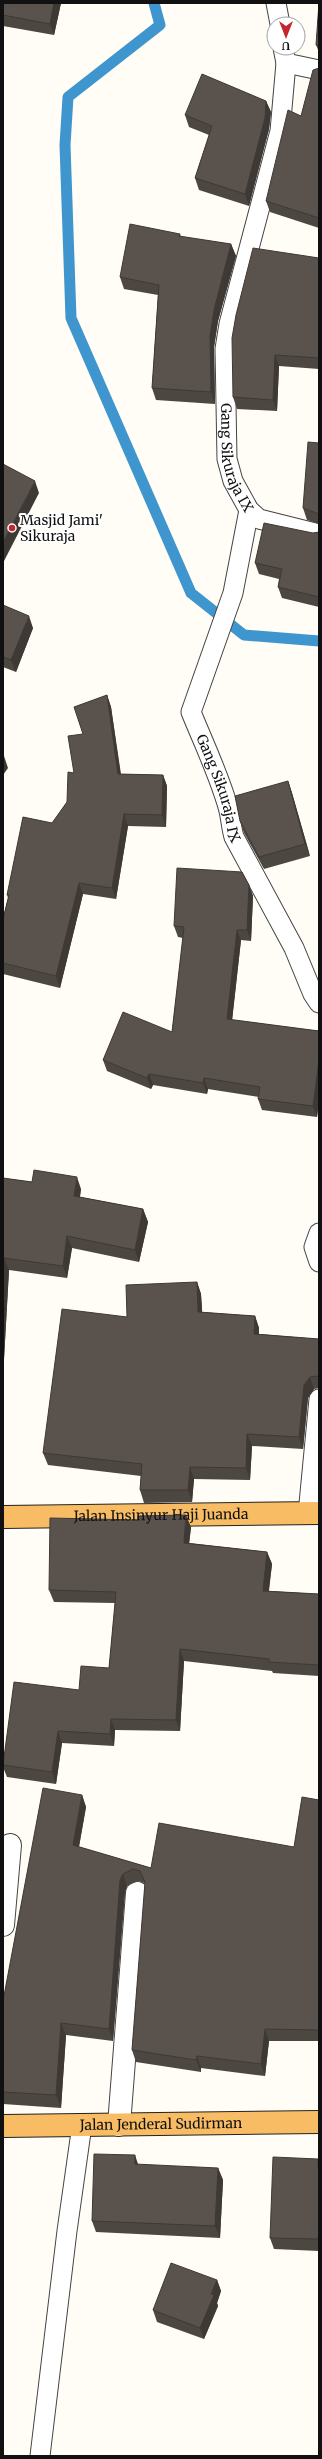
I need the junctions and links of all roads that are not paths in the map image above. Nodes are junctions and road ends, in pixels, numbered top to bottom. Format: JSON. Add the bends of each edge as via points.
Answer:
{"nodes":[{"id":1,"x":276,"y":3,"type":"edge"},
{"id":2,"x":278,"y":16,"type":"edge"},
{"id":3,"x":285,"y":56,"type":"edge"},
{"id":4,"x":287,"y":56,"type":"edge"},
{"id":5,"x":319,"y":70,"type":"edge"},
{"id":6,"x":249,"y":510,"type":"junction"},
{"id":7,"x":319,"y":534,"type":"edge"},
{"id":8,"x":319,"y":1004,"type":"edge"},
{"id":9,"x":319,"y":1233,"type":"edge"},
{"id":10,"x":319,"y":1262,"type":"edge"},
{"id":11,"x":319,"y":1399,"type":"edge"},
{"id":12,"x":314,"y":1513,"type":"edge"},
{"id":13,"x":3,"y":1518,"type":"edge"},
{"id":14,"x":10,"y":1845,"type":"dead end"},
{"id":15,"x":138,"y":1893,"type":"dead end"},
{"id":16,"x":3,"y":1925,"type":"edge"},
{"id":17,"x":319,"y":2122,"type":"edge"},
{"id":18,"x":82,"y":2125,"type":"junction"},
{"id":19,"x":119,"y":2125,"type":"junction"},
{"id":20,"x":3,"y":2126,"type":"edge"},
{"id":21,"x":40,"y":2456,"type":"edge"}],
"edges":[{"from":1,"to":2,"type":"lane"},
{"from":3,"to":6,"type":"lane","name":"Gang Sikuraja IX","via":[[280,131],[228,324],[225,349],[227,459],[233,481]]},
{"from":4,"to":5,"type":"lane"},
{"from":6,"to":7,"type":"lane","via":[[259,519]]},
{"from":6,"to":8,"type":"lane","name":"Gang Sikuraja IX","via":[[233,593],[191,712],[229,809],[230,826],[234,837],[294,948],[312,994]]},
{"from":9,"to":10,"type":"lane","via":[[314,1247]]},
{"from":11,"to":12,"type":"lane"},
{"from":12,"to":13,"type":"highway","name":"Jalan Insinyur Haji Juanda"},
{"from":14,"to":16,"type":"street"},
{"from":15,"to":19,"type":"street"},
{"from":17,"to":19,"type":"highway","name":"Jalan Jenderal Sudirman"},
{"from":18,"to":19,"type":"highway","name":"Jalan Jenderal Sudirman"},
{"from":18,"to":20,"type":"highway","name":"Jalan Jenderal Sudirman"},
{"from":18,"to":21,"type":"lane","via":[[66,2231]]}]}
